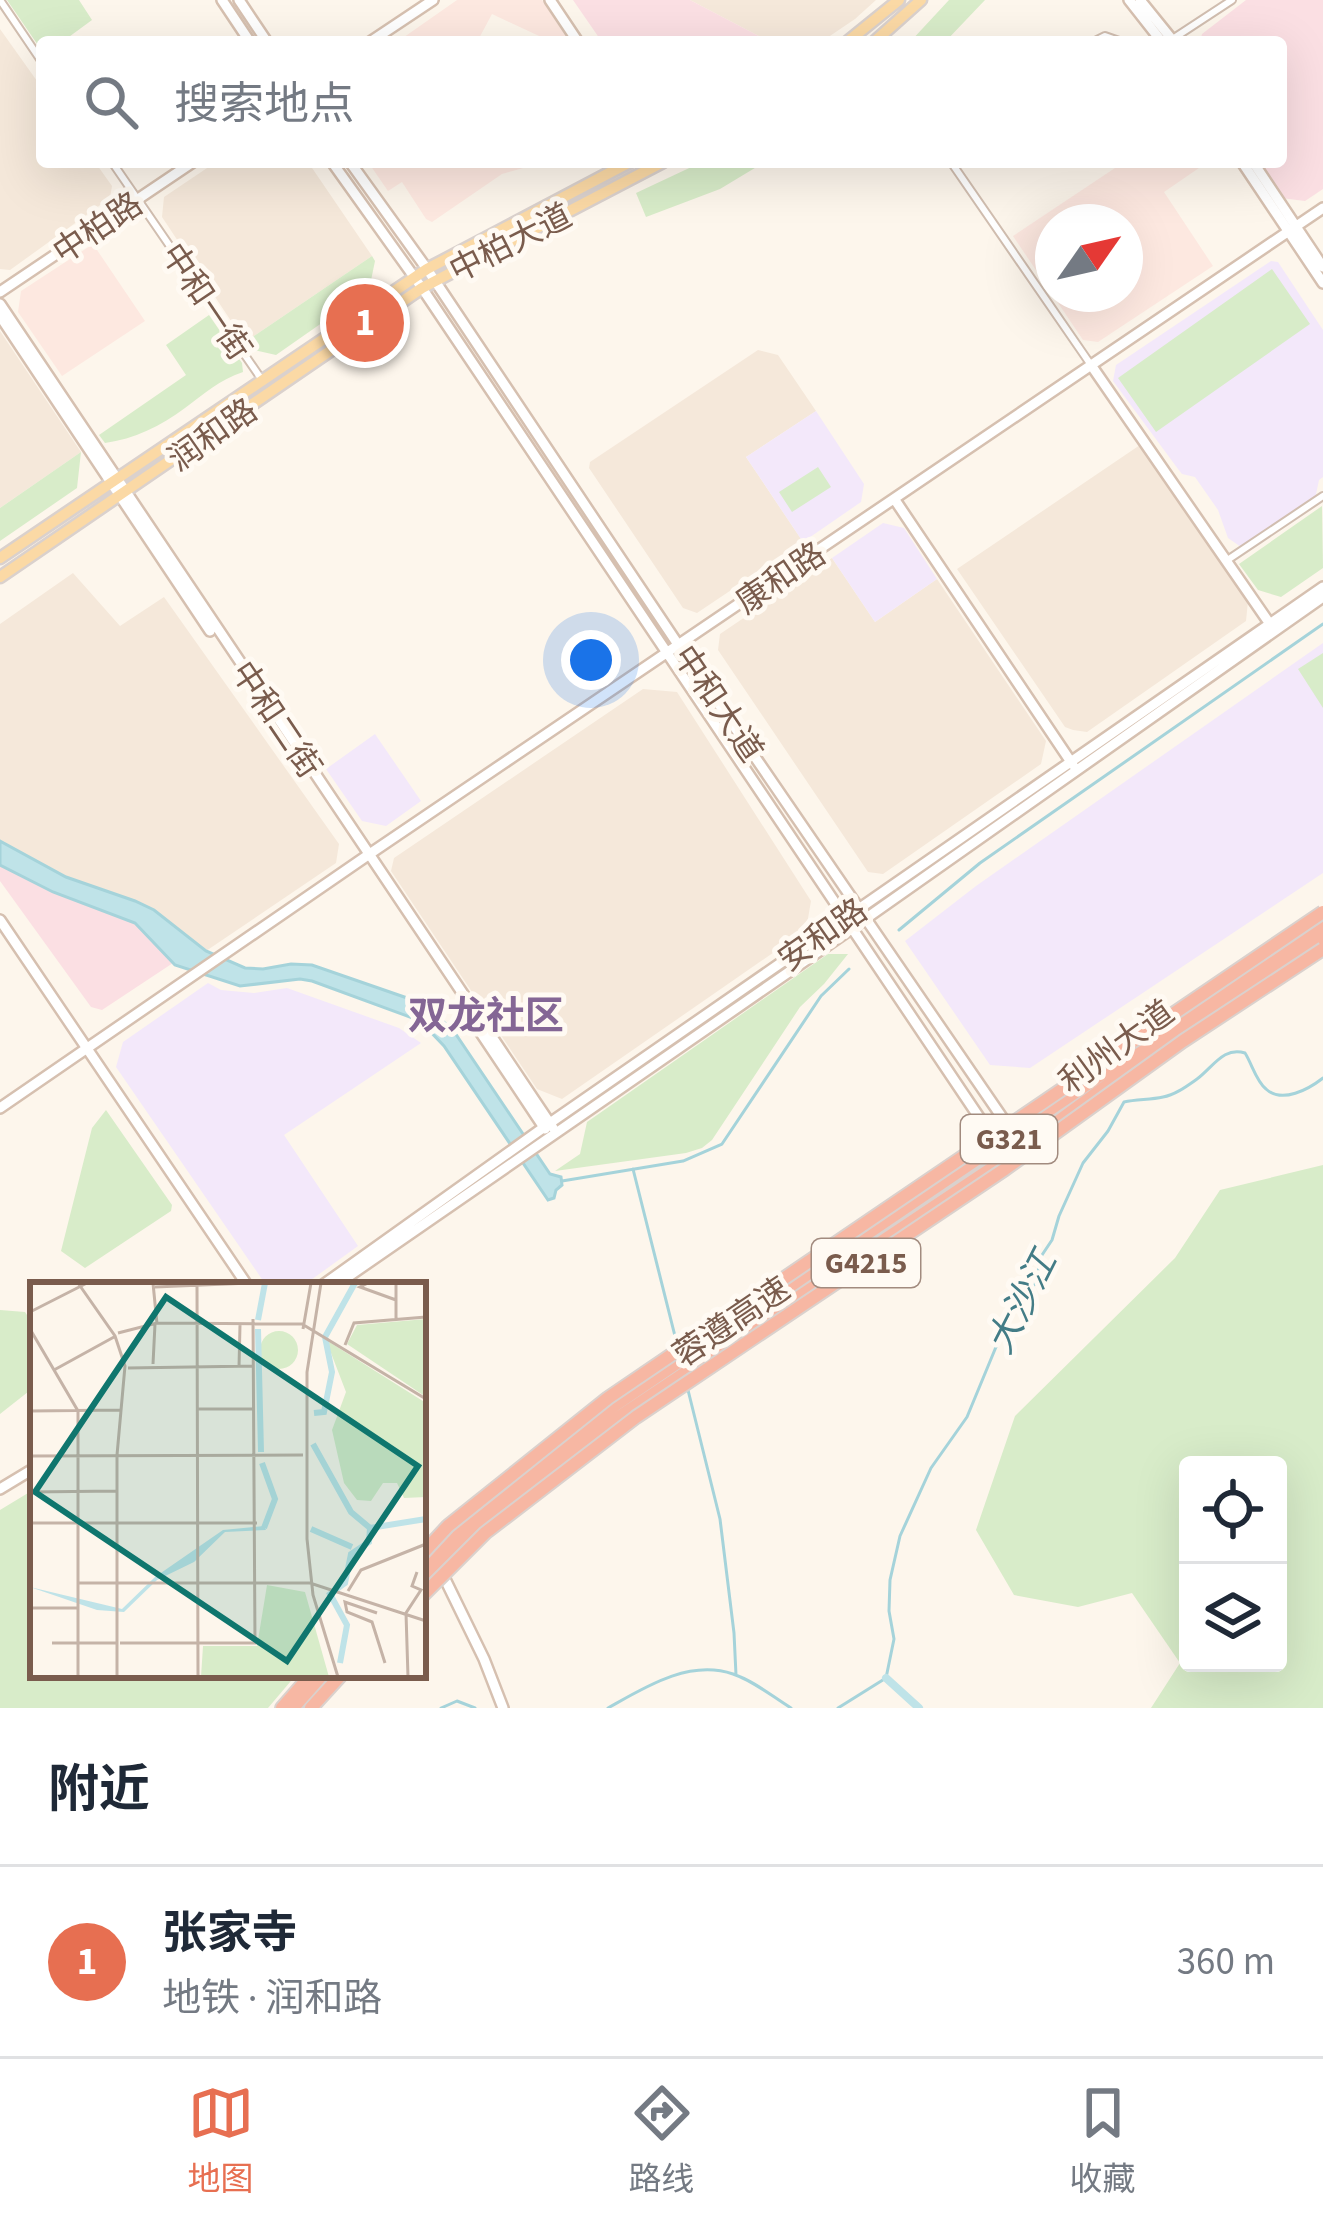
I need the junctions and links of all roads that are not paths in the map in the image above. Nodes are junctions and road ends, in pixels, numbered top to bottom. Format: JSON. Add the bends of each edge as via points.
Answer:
{"nodes":[{"id":1,"x":0,"y":0,"type":"edge"},
{"id":2,"x":222,"y":0,"type":"edge"},
{"id":3,"x":239,"y":0,"type":"edge"},
{"id":4,"x":433,"y":0,"type":"edge"},
{"id":5,"x":550,"y":0,"type":"edge"},
{"id":6,"x":899,"y":0,"type":"edge"},
{"id":7,"x":921,"y":0,"type":"edge"},
{"id":8,"x":1129,"y":0,"type":"edge"},
{"id":9,"x":1140,"y":0,"type":"edge"},
{"id":10,"x":1232,"y":0,"type":"edge"},
{"id":11,"x":246,"y":36,"type":"edge"},
{"id":12,"x":263,"y":36,"type":"edge"},
{"id":13,"x":379,"y":36,"type":"edge"},
{"id":14,"x":574,"y":36,"type":"edge"},
{"id":15,"x":855,"y":36,"type":"edge"},
{"id":16,"x":881,"y":36,"type":"edge"},
{"id":17,"x":1163,"y":36,"type":"edge"},
{"id":18,"x":1164,"y":36,"type":"edge"},
{"id":19,"x":1174,"y":36,"type":"edge"},
{"id":20,"x":36,"y":53,"type":"edge"},
{"id":21,"x":116,"y":168,"type":"edge"},
{"id":22,"x":184,"y":168,"type":"edge"},
{"id":23,"x":336,"y":168,"type":"edge"},
{"id":24,"x":354,"y":168,"type":"edge"},
{"id":25,"x":618,"y":168,"type":"edge"},
{"id":26,"x":650,"y":168,"type":"edge"},
{"id":27,"x":955,"y":168,"type":"edge"},
{"id":28,"x":1246,"y":168,"type":"edge"},
{"id":29,"x":1256,"y":168,"type":"edge"},
{"id":30,"x":139,"y":200,"type":"junction"},
{"id":31,"x":1323,"y":208,"type":"edge"},
{"id":32,"x":1292,"y":229,"type":"junction"},
{"id":33,"x":1323,"y":267,"type":"edge"},
{"id":34,"x":427,"y":268,"type":"junction"},
{"id":35,"x":435,"y":281,"type":"junction"},
{"id":36,"x":418,"y":283,"type":"junction"},
{"id":37,"x":1323,"y":283,"type":"edge"},
{"id":38,"x":0,"y":292,"type":"edge"},
{"id":39,"x":0,"y":304,"type":"edge"},
{"id":40,"x":0,"y":316,"type":"edge"},
{"id":41,"x":1091,"y":365,"type":"junction"},
{"id":42,"x":262,"y":380,"type":"junction"},
{"id":43,"x":114,"y":482,"type":"junction"},
{"id":44,"x":123,"y":495,"type":"junction"},
{"id":45,"x":1323,"y":496,"type":"edge"},
{"id":46,"x":895,"y":500,"type":"junction"},
{"id":47,"x":0,"y":558,"type":"edge"},
{"id":48,"x":1226,"y":560,"type":"junction"},
{"id":49,"x":0,"y":577,"type":"edge"},
{"id":50,"x":1323,"y":587,"type":"edge"},
{"id":51,"x":1323,"y":596,"type":"edge"},
{"id":52,"x":1272,"y":627,"type":"junction"},
{"id":53,"x":678,"y":644,"type":"junction"},
{"id":54,"x":667,"y":652,"type":"junction"},
{"id":55,"x":1073,"y":766,"type":"junction"},
{"id":56,"x":366,"y":856,"type":"junction"},
{"id":57,"x":1323,"y":912,"type":"edge"},
{"id":58,"x":862,"y":914,"type":"junction"},
{"id":59,"x":0,"y":920,"type":"edge"},
{"id":60,"x":1323,"y":923,"type":"edge"},
{"id":61,"x":848,"y":924,"type":"junction"},
{"id":62,"x":1323,"y":936,"type":"edge"},
{"id":63,"x":1323,"y":949,"type":"edge"},
{"id":64,"x":88,"y":1049,"type":"junction"},
{"id":65,"x":0,"y":1108,"type":"edge"},
{"id":66,"x":551,"y":1130,"type":"junction"},
{"id":67,"x":1014,"y":1136,"type":"junction"},
{"id":68,"x":999,"y":1146,"type":"junction"},
{"id":69,"x":509,"y":1160,"type":"junction"},
{"id":70,"x":245,"y":1282,"type":"edge"},
{"id":71,"x":327,"y":1282,"type":"edge"},
{"id":72,"x":340,"y":1282,"type":"edge"},
{"id":73,"x":697,"y":1356,"type":"junction"},
{"id":74,"x":30,"y":1474,"type":"edge"},
{"id":75,"x":0,"y":1493,"type":"edge"},
{"id":76,"x":428,"y":1559,"type":"edge"},
{"id":77,"x":426,"y":1587,"type":"edge"},
{"id":78,"x":308,"y":1678,"type":"edge"},
{"id":79,"x":319,"y":1678,"type":"edge"},
{"id":80,"x":342,"y":1678,"type":"edge"},
{"id":81,"x":343,"y":1678,"type":"edge"},
{"id":82,"x":282,"y":1708,"type":"edge"},
{"id":83,"x":293,"y":1708,"type":"edge"},
{"id":84,"x":311,"y":1708,"type":"edge"},
{"id":85,"x":321,"y":1708,"type":"edge"},
{"id":86,"x":503,"y":1708,"type":"edge"}],
"edges":[{"from":1,"to":20,"type":"street"},
{"from":2,"to":11,"type":"street"},
{"from":3,"to":12,"type":"street"},
{"from":4,"to":13,"type":"street"},
{"from":5,"to":14,"type":"street"},
{"from":6,"to":15,"type":"main road"},
{"from":7,"to":16,"type":"main road"},
{"from":8,"to":17,"type":"street"},
{"from":9,"to":18,"type":"street"},
{"from":10,"to":19,"type":"street"},
{"from":21,"to":30,"type":"street","name":"中和一街"},
{"from":22,"to":30,"type":"street","name":"中柏路"},
{"from":23,"to":36,"type":"street","name":"中和大道"},
{"from":24,"to":34,"type":"street","name":"中和大道"},
{"from":25,"to":34,"type":"main road","name":"中柏大道"},
{"from":26,"to":35,"type":"main road","name":"中柏大道"},
{"from":27,"to":41,"type":"street"},
{"from":28,"to":32,"type":"street"},
{"from":29,"to":32,"type":"street"},
{"from":30,"to":38,"type":"street","name":"中柏路"},
{"from":30,"to":42,"type":"street","name":"中和一街"},
{"from":31,"to":32,"type":"street","name":"康和路"},
{"from":32,"to":33,"type":"street"},
{"from":32,"to":37,"type":"street"},
{"from":32,"to":41,"type":"street","name":"康和路"},
{"from":34,"to":35,"type":"street","name":"中和大道"},
{"from":34,"to":36,"type":"main road","name":"中柏大道"},
{"from":35,"to":36,"type":"main road","name":"中柏大道"},
{"from":35,"to":53,"type":"street","name":"中和大道"},
{"from":36,"to":42,"type":"main road","name":"润和路"},
{"from":36,"to":44,"type":"main road","name":"润和路"},
{"from":36,"to":54,"type":"street","name":"中和大道"},
{"from":39,"to":43,"type":"street","name":"中和二街"},
{"from":40,"to":43,"type":"street","name":"中和二街"},
{"from":41,"to":46,"type":"street","name":"康和路"},
{"from":41,"to":48,"type":"street"},
{"from":42,"to":43,"type":"main road","name":"润和路"},
{"from":43,"to":44,"type":"street","name":"中和二街"},
{"from":43,"to":47,"type":"main road","name":"润和路"},
{"from":44,"to":49,"type":"main road","name":"润和路"},
{"from":44,"to":56,"type":"street","name":"中和二街"},
{"from":45,"to":48,"type":"street"},
{"from":46,"to":53,"type":"street","name":"康和路"},
{"from":46,"to":55,"type":"street"},
{"from":48,"to":52,"type":"street"},
{"from":50,"to":52,"type":"street","name":"安和路"},
{"from":51,"to":52,"type":"street","name":"安和路"},
{"from":52,"to":55,"type":"street","name":"安和路"},
{"from":53,"to":54,"type":"street","name":"康和路"},
{"from":53,"to":58,"type":"street","name":"中和大道"},
{"from":54,"to":56,"type":"street","name":"康和路"},
{"from":54,"to":61,"type":"street","name":"中和大道"},
{"from":55,"to":58,"type":"street","name":"安和路"},
{"from":56,"to":64,"type":"street","name":"康和路"},
{"from":56,"to":66,"type":"street","name":"中和二街"},
{"from":57,"to":76,"type":"highway","name":"蓉遵高速","number":"G4215","bridge":true,"via":[[608,1398],[448,1526]]},
{"from":58,"to":61,"type":"street","name":"安和路"},
{"from":58,"to":67,"type":"street","name":"中和大道"},
{"from":59,"to":64,"type":"street"},
{"from":60,"to":67,"type":"highway","name":"利州大道","number":"G321"},
{"from":61,"to":66,"type":"street","name":"安和路"},
{"from":61,"to":68,"type":"street","name":"中和大道"},
{"from":62,"to":73,"type":"highway","name":"利州大道","number":"G321","via":[[1022,1148]]},
{"from":63,"to":77,"type":"highway","name":"蓉遵高速","number":"G4215","bridge":true,"via":[[636,1417]]},
{"from":64,"to":65,"type":"street","name":"康和路"},
{"from":64,"to":70,"type":"street"},
{"from":66,"to":69,"type":"street","name":"安和路"},
{"from":67,"to":68,"type":"highway","name":"利州大道","number":"G321"},
{"from":68,"to":73,"type":"highway","name":"利州大道","number":"G321"},
{"from":69,"to":71,"type":"street","name":"安和路"},
{"from":69,"to":72,"type":"street","name":"安和路"},
{"from":73,"to":76,"type":"highway","name":"利州大道","number":"G321"},
{"from":74,"to":75,"type":"street"},
{"from":76,"to":86,"type":"street"},
{"from":78,"to":82,"type":"highway"},
{"from":79,"to":83,"type":"highway"},
{"from":80,"to":84,"type":"highway"},
{"from":81,"to":85,"type":"highway"}]}
